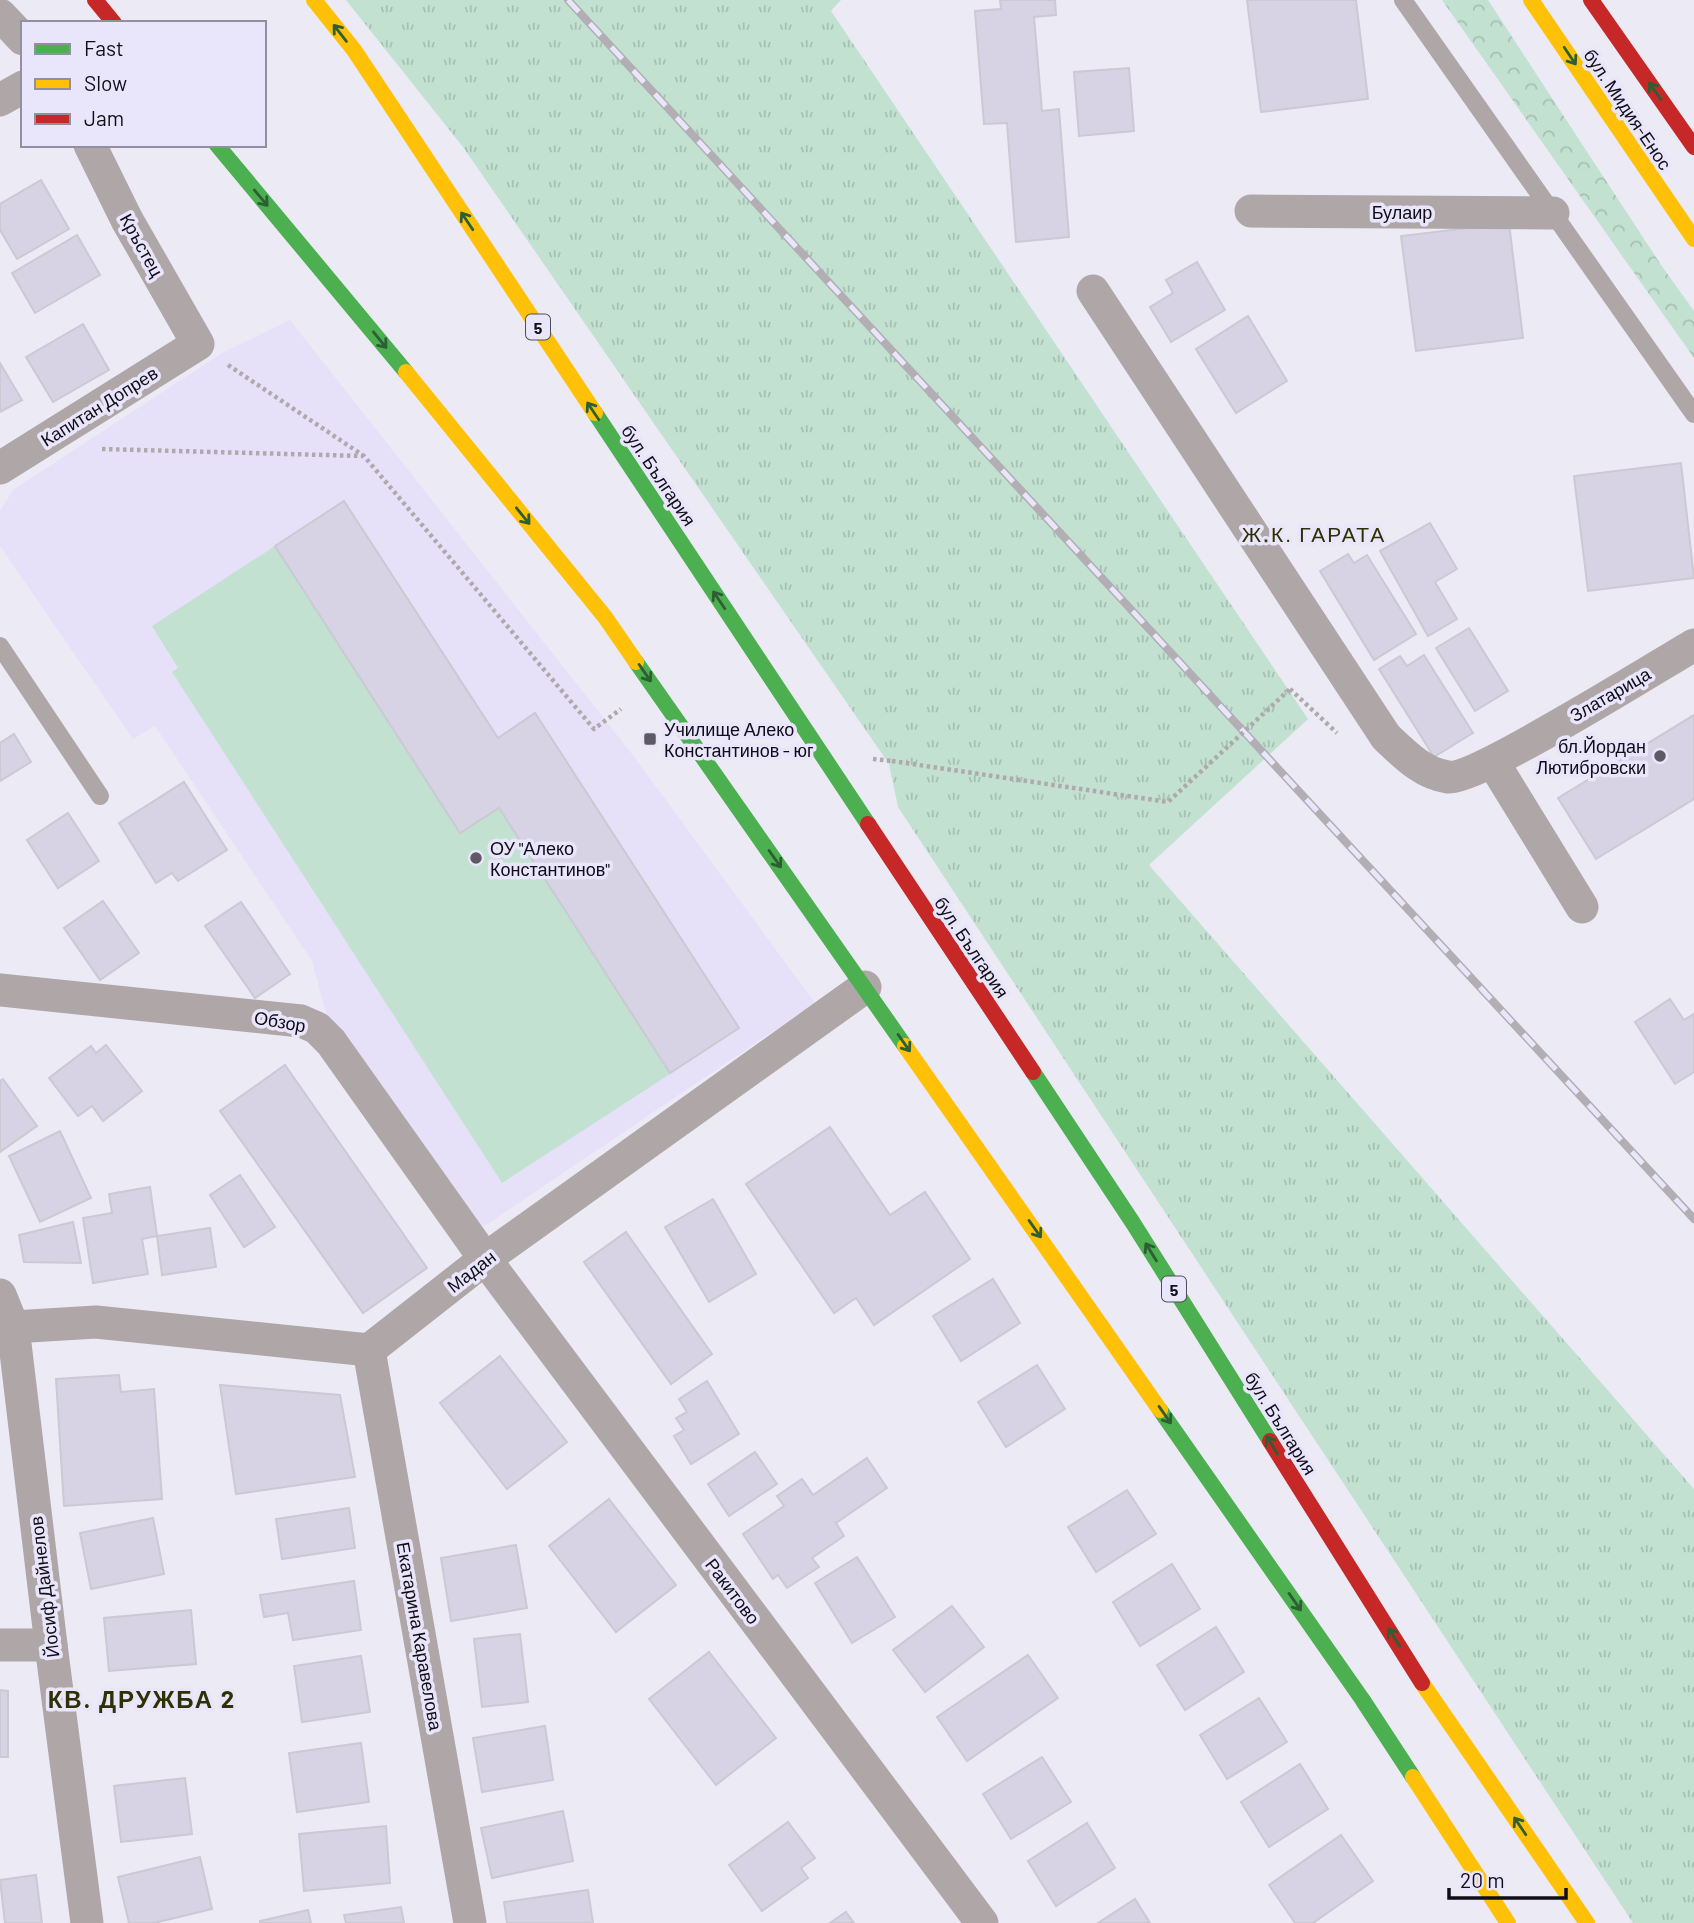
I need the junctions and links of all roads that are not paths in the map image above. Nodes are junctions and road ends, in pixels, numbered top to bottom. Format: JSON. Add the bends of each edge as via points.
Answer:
{"nodes":[{"id":1,"x":96,"y":0,"type":"edge"},
{"id":2,"x":314,"y":0,"type":"edge"},
{"id":3,"x":1403,"y":0,"type":"edge"},
{"id":4,"x":1531,"y":0,"type":"edge"},
{"id":5,"x":1591,"y":0,"type":"edge"},
{"id":6,"x":0,"y":15,"type":"edge"},
{"id":7,"x":112,"y":21,"type":"edge"},
{"id":8,"x":21,"y":37,"type":"edge"},
{"id":9,"x":21,"y":87,"type":"edge"},
{"id":10,"x":0,"y":100,"type":"edge"},
{"id":11,"x":91,"y":147,"type":"edge"},
{"id":12,"x":219,"y":147,"type":"edge"},
{"id":13,"x":1694,"y":147,"type":"edge"},
{"id":14,"x":1251,"y":211,"type":"dead end"},
{"id":15,"x":1553,"y":213,"type":"junction"},
{"id":16,"x":1694,"y":239,"type":"edge"},
{"id":17,"x":1093,"y":291,"type":"dead end"},
{"id":18,"x":198,"y":344,"type":"joint"},
{"id":19,"x":1694,"y":414,"type":"edge"},
{"id":20,"x":13,"y":451,"type":"edge"},
{"id":21,"x":1694,"y":645,"type":"edge"},
{"id":22,"x":0,"y":646,"type":"edge"},
{"id":23,"x":1493,"y":762,"type":"junction"},
{"id":24,"x":100,"y":796,"type":"dead end"},
{"id":25,"x":1582,"y":908,"type":"dead end"},
{"id":26,"x":865,"y":987,"type":"junction"},
{"id":27,"x":0,"y":989,"type":"edge"},
{"id":28,"x":485,"y":1259,"type":"junction"},
{"id":29,"x":0,"y":1295,"type":"edge"},
{"id":30,"x":13,"y":1327,"type":"junction"},
{"id":31,"x":369,"y":1350,"type":"junction"},
{"id":32,"x":0,"y":1645,"type":"edge"},
{"id":33,"x":51,"y":1645,"type":"junction"},
{"id":34,"x":87,"y":1923,"type":"edge"},
{"id":35,"x":470,"y":1923,"type":"edge"},
{"id":36,"x":982,"y":1923,"type":"edge"},
{"id":37,"x":1508,"y":1923,"type":"edge"},
{"id":38,"x":1587,"y":1923,"type":"edge"}],
"edges":[{"from":1,"to":7,"type":"main road"},
{"from":38,"to":2,"type":"main road","name":"бул. България","number":"5","one_way":true,"via":[[1421,1681],[1110,1189],[354,50]]},
{"from":3,"to":15,"type":"lane"},
{"from":4,"to":16,"type":"main road","name":"бул. Мидия-Енос","one_way":true},
{"from":13,"to":5,"type":"main road","name":"бул. Мидия-Енос","one_way":true},
{"from":6,"to":8,"type":"street"},
{"from":9,"to":10,"type":"street"},
{"from":11,"to":18,"type":"street","name":"Кръстец"},
{"from":12,"to":26,"type":"main road","one_way":true,"via":[[605,617]]},
{"from":14,"to":15,"type":"street","name":"Булаир"},
{"from":15,"to":19,"type":"lane"},
{"from":17,"to":23,"type":"street","name":"Златарица","via":[[1386,737],[1420,768],[1450,777]]},
{"from":18,"to":20,"type":"street","name":"Капитан Допрев"},
{"from":21,"to":23,"type":"street","name":"Златарица"},
{"from":22,"to":24,"type":"lane"},
{"from":23,"to":25,"type":"street"},
{"from":26,"to":28,"type":"street","name":"Мадан"},
{"from":26,"to":37,"type":"main road","one_way":true,"via":[[1362,1699]]},
{"from":27,"to":28,"type":"street","name":"Обзор","via":[[301,1021],[317,1028]]},
{"from":28,"to":31,"type":"street","name":"Мадан"},
{"from":28,"to":36,"type":"street","name":"Ракитово"},
{"from":29,"to":30,"type":"street","name":"Йосиф Дайнелов"},
{"from":30,"to":31,"type":"street","via":[[96,1322]]},
{"from":30,"to":33,"type":"street","name":"Йосиф Дайнелов"},
{"from":31,"to":35,"type":"street","name":"Екатарина Каравелова"},
{"from":32,"to":33,"type":"street"},
{"from":33,"to":34,"type":"street","name":"Йосиф Дайнелов"}]}
